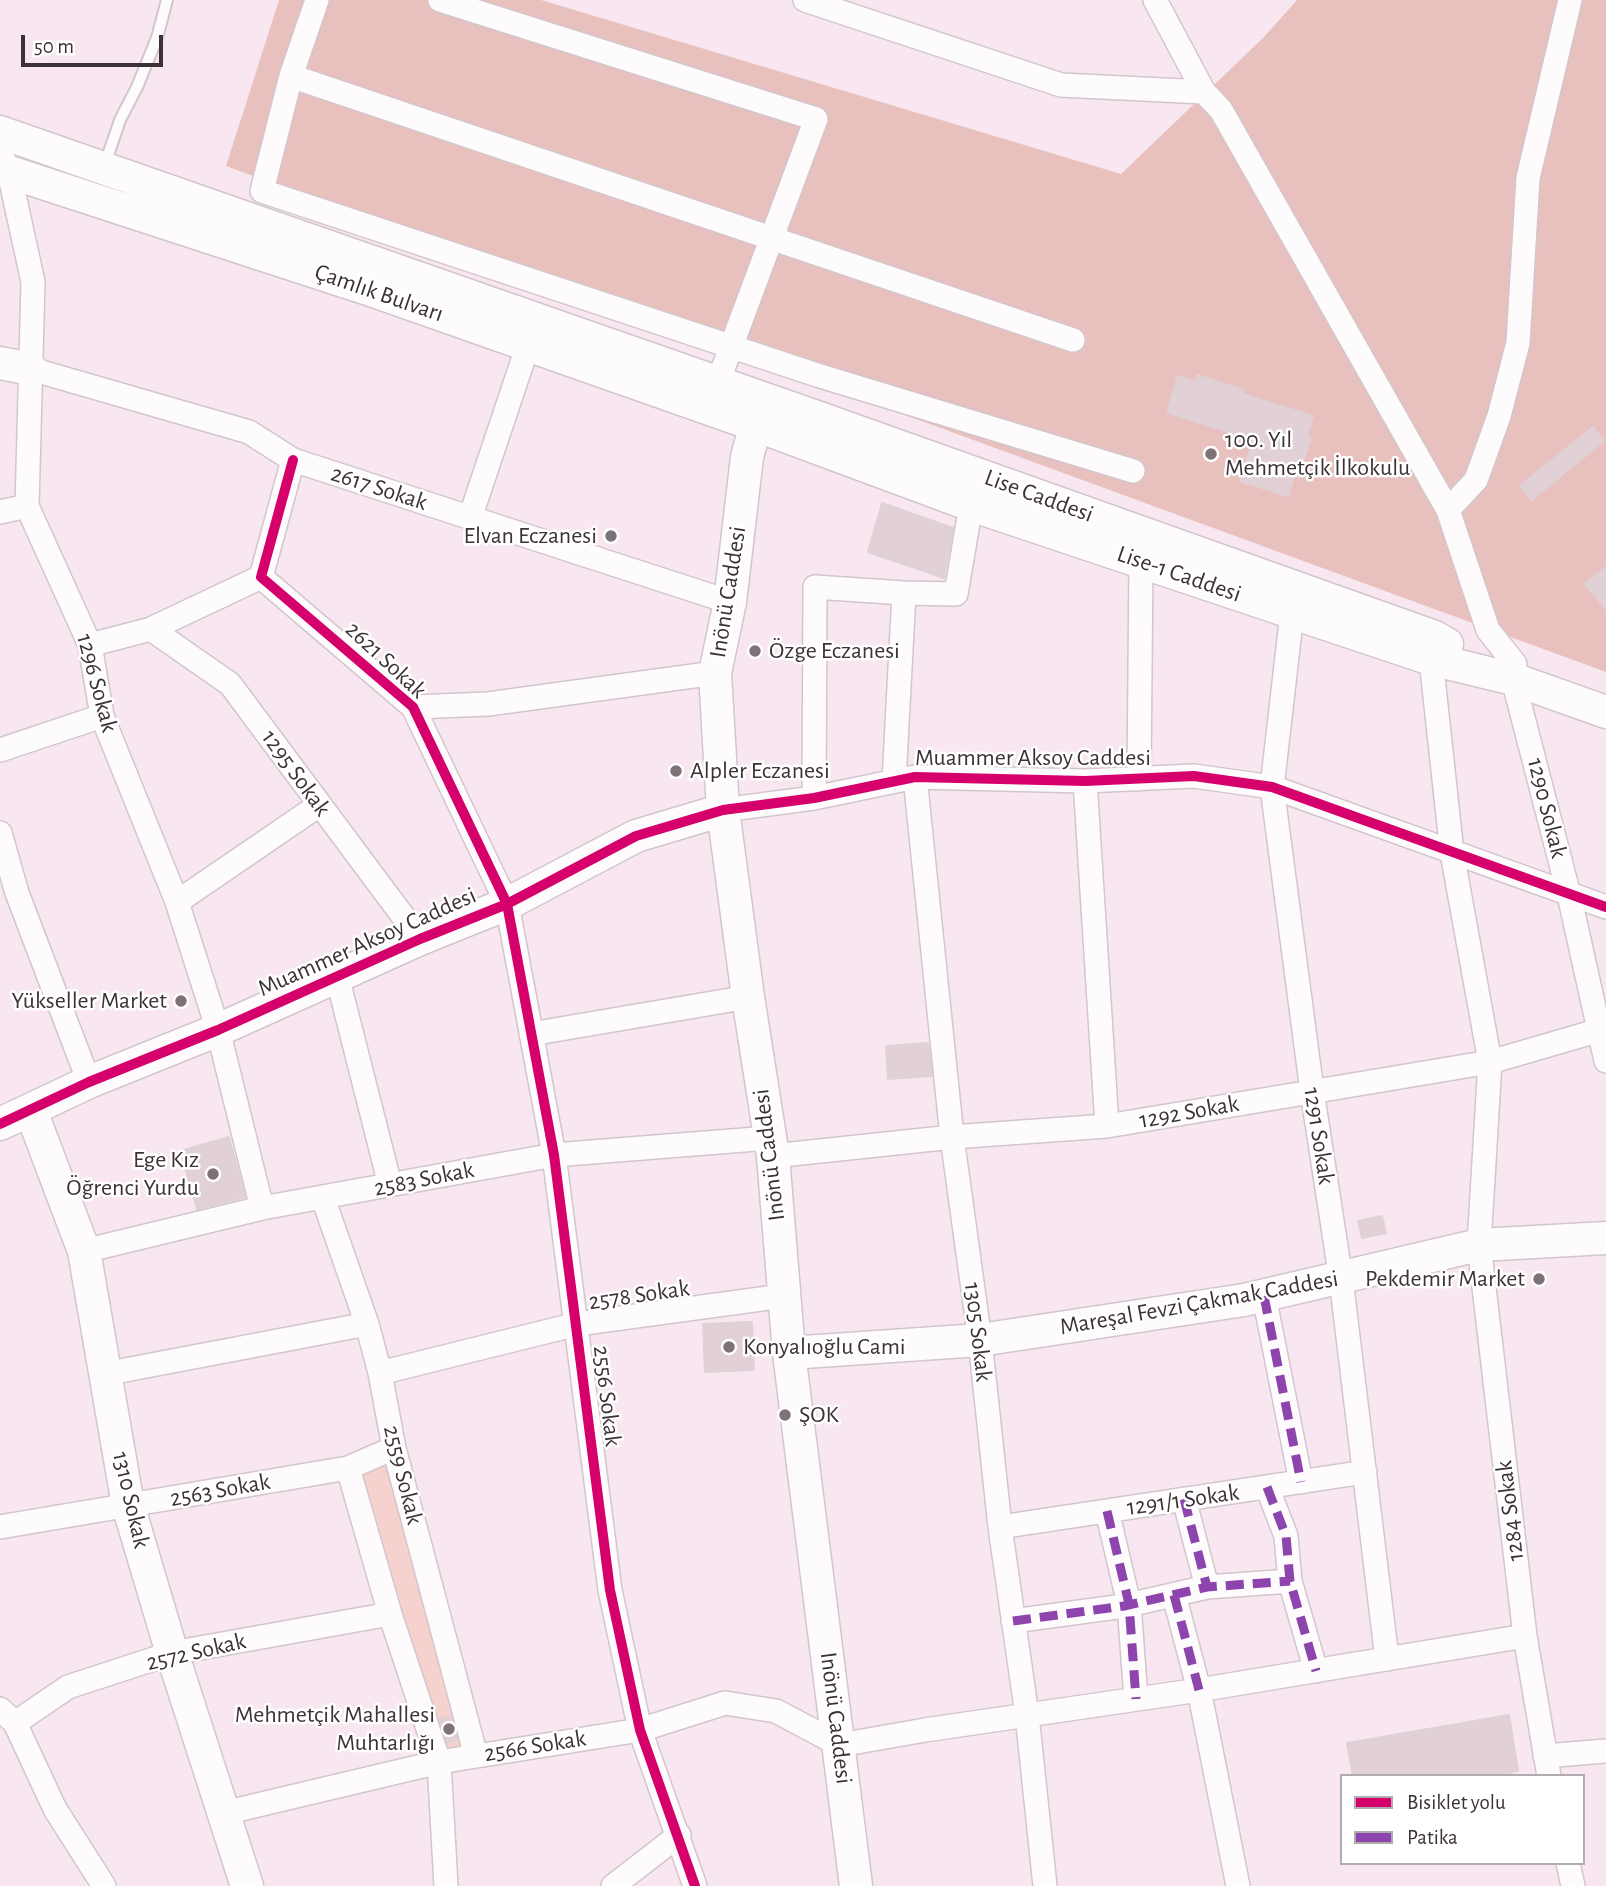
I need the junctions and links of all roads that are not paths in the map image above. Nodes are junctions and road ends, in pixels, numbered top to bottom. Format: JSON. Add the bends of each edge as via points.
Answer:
{"nodes":[{"id":1,"x":167,"y":0,"type":"edge"},
{"id":2,"x":317,"y":0,"type":"edge"},
{"id":3,"x":440,"y":0,"type":"edge"},
{"id":4,"x":805,"y":0,"type":"edge"},
{"id":5,"x":1155,"y":0,"type":"edge"},
{"id":6,"x":1570,"y":0,"type":"edge"},
{"id":7,"x":291,"y":76,"type":"junction"},
{"id":8,"x":1204,"y":92,"type":"junction"},
{"id":9,"x":0,"y":132,"type":"edge"},
{"id":10,"x":3,"y":164,"type":"edge"},
{"id":11,"x":104,"y":167,"type":"junction"},
{"id":12,"x":771,"y":240,"type":"junction"},
{"id":13,"x":1073,"y":340,"type":"dead end"},
{"id":14,"x":528,"y":345,"type":"junction"},
{"id":15,"x":732,"y":345,"type":"junction"},
{"id":16,"x":0,"y":363,"type":"edge"},
{"id":17,"x":31,"y":369,"type":"junction"},
{"id":18,"x":718,"y":382,"type":"junction"},
{"id":19,"x":759,"y":412,"type":"junction"},
{"id":20,"x":293,"y":460,"type":"junction"},
{"id":21,"x":1133,"y":471,"type":"dead end"},
{"id":22,"x":971,"y":505,"type":"junction"},
{"id":23,"x":27,"y":506,"type":"junction"},
{"id":24,"x":1448,"y":510,"type":"junction"},
{"id":25,"x":0,"y":512,"type":"edge"},
{"id":26,"x":470,"y":518,"type":"junction"},
{"id":27,"x":1141,"y":560,"type":"junction"},
{"id":28,"x":261,"y":578,"type":"junction"},
{"id":29,"x":904,"y":593,"type":"junction"},
{"id":30,"x":730,"y":602,"type":"junction"},
{"id":31,"x":1292,"y":613,"type":"junction"},
{"id":32,"x":151,"y":629,"type":"junction"},
{"id":33,"x":90,"y":645,"type":"junction"},
{"id":34,"x":1432,"y":659,"type":"junction"},
{"id":35,"x":715,"y":673,"type":"junction"},
{"id":36,"x":1513,"y":680,"type":"junction"},
{"id":37,"x":413,"y":707,"type":"junction"},
{"id":38,"x":1606,"y":712,"type":"edge"},
{"id":39,"x":103,"y":716,"type":"junction"},
{"id":40,"x":0,"y":750,"type":"edge"},
{"id":41,"x":904,"y":779,"type":"junction"},
{"id":42,"x":1139,"y":779,"type":"junction"},
{"id":43,"x":1085,"y":781,"type":"junction"},
{"id":44,"x":1272,"y":787,"type":"junction"},
{"id":45,"x":814,"y":798,"type":"junction"},
{"id":46,"x":319,"y":805,"type":"junction"},
{"id":47,"x":723,"y":810,"type":"junction"},
{"id":48,"x":0,"y":833,"type":"edge"},
{"id":49,"x":1452,"y":853,"type":"junction"},
{"id":50,"x":1569,"y":895,"type":"junction"},
{"id":51,"x":9,"y":897,"type":"edge"},
{"id":52,"x":177,"y":902,"type":"junction"},
{"id":53,"x":507,"y":904,"type":"junction"},
{"id":54,"x":1606,"y":907,"type":"edge"},
{"id":55,"x":419,"y":939,"type":"junction"},
{"id":56,"x":337,"y":976,"type":"junction"},
{"id":57,"x":748,"y":997,"type":"junction"},
{"id":58,"x":218,"y":1030,"type":"junction"},
{"id":59,"x":1600,"y":1030,"type":"junction"},
{"id":60,"x":531,"y":1034,"type":"junction"},
{"id":61,"x":1606,"y":1061,"type":"edge"},
{"id":62,"x":1490,"y":1062,"type":"junction"},
{"id":63,"x":89,"y":1082,"type":"junction"},
{"id":64,"x":1312,"y":1091,"type":"junction"},
{"id":65,"x":31,"y":1111,"type":"junction"},
{"id":66,"x":0,"y":1124,"type":"edge"},
{"id":67,"x":1107,"y":1126,"type":"junction"},
{"id":68,"x":952,"y":1137,"type":"junction"},
{"id":69,"x":771,"y":1147,"type":"junction"},
{"id":70,"x":554,"y":1155,"type":"junction"},
{"id":71,"x":390,"y":1185,"type":"junction"},
{"id":72,"x":323,"y":1198,"type":"junction"},
{"id":73,"x":262,"y":1208,"type":"junction"},
{"id":74,"x":1606,"y":1238,"type":"edge"},
{"id":75,"x":1479,"y":1245,"type":"junction"},
{"id":76,"x":84,"y":1251,"type":"junction"},
{"id":77,"x":1341,"y":1279,"type":"junction"},
{"id":78,"x":783,"y":1296,"type":"junction"},
{"id":79,"x":1264,"y":1296,"type":"junction"},
{"id":80,"x":367,"y":1324,"type":"junction"},
{"id":81,"x":577,"y":1324,"type":"junction"},
{"id":82,"x":980,"y":1340,"type":"junction"},
{"id":83,"x":789,"y":1353,"type":"junction"},
{"id":84,"x":380,"y":1373,"type":"junction"},
{"id":85,"x":104,"y":1374,"type":"junction"},
{"id":86,"x":394,"y":1448,"type":"junction"},
{"id":87,"x":348,"y":1468,"type":"junction"},
{"id":88,"x":1365,"y":1472,"type":"junction"},
{"id":89,"x":1301,"y":1482,"type":"junction"},
{"id":90,"x":1267,"y":1487,"type":"junction"},
{"id":91,"x":1184,"y":1499,"type":"junction"},
{"id":92,"x":128,"y":1505,"type":"junction"},
{"id":93,"x":1107,"y":1511,"type":"junction"},
{"id":94,"x":0,"y":1527,"type":"edge"},
{"id":95,"x":1000,"y":1527,"type":"junction"},
{"id":96,"x":1290,"y":1581,"type":"junction"},
{"id":97,"x":1207,"y":1587,"type":"junction"},
{"id":98,"x":1174,"y":1595,"type":"junction"},
{"id":99,"x":1129,"y":1604,"type":"junction"},
{"id":100,"x":390,"y":1614,"type":"junction"},
{"id":101,"x":1013,"y":1621,"type":"junction"},
{"id":102,"x":1525,"y":1636,"type":"junction"},
{"id":103,"x":172,"y":1653,"type":"junction"},
{"id":104,"x":1387,"y":1659,"type":"junction"},
{"id":105,"x":1316,"y":1671,"type":"junction"},
{"id":106,"x":1199,"y":1690,"type":"junction"},
{"id":107,"x":1136,"y":1699,"type":"junction"},
{"id":108,"x":1027,"y":1715,"type":"junction"},
{"id":109,"x":7,"y":1716,"type":"edge"},
{"id":110,"x":640,"y":1730,"type":"junction"},
{"id":111,"x":840,"y":1745,"type":"junction"},
{"id":112,"x":1606,"y":1751,"type":"edge"},
{"id":113,"x":476,"y":1756,"type":"junction"},
{"id":114,"x":439,"y":1762,"type":"junction"},
{"id":115,"x":1547,"y":1766,"type":"edge"},
{"id":116,"x":224,"y":1813,"type":"junction"},
{"id":117,"x":679,"y":1835,"type":"junction"},
{"id":118,"x":1568,"y":1865,"type":"edge"},
{"id":119,"x":104,"y":1886,"type":"edge"},
{"id":120,"x":247,"y":1886,"type":"edge"},
{"id":121,"x":446,"y":1886,"type":"edge"},
{"id":122,"x":613,"y":1886,"type":"edge"},
{"id":123,"x":695,"y":1886,"type":"edge"},
{"id":124,"x":856,"y":1886,"type":"edge"},
{"id":125,"x":1045,"y":1886,"type":"edge"},
{"id":126,"x":1238,"y":1886,"type":"edge"},
{"id":127,"x":1573,"y":1886,"type":"edge"}],
"edges":[{"from":1,"to":11,"type":"lane","via":[[157,38]]},
{"from":2,"to":7,"type":"street"},
{"from":3,"to":12,"type":"street","via":[[816,119]]},
{"from":4,"to":8,"type":"street","via":[[1060,85]]},
{"from":5,"to":8,"type":"street","name":"1290 Sokak"},
{"from":6,"to":24,"type":"street","via":[[1528,178],[1518,343],[1476,480]]},
{"from":7,"to":12,"type":"street"},
{"from":7,"to":15,"type":"street","via":[[261,191]]},
{"from":8,"to":24,"type":"street","name":"1290 Sokak","via":[[1221,110]]},
{"from":9,"to":11,"type":"street","name":"Çamlık Bulvarı"},
{"from":10,"to":14,"type":"street","name":"Çamlık Bulvarı"},
{"from":10,"to":17,"type":"street","name":"1296 Sokak","via":[[33,282]]},
{"from":11,"to":18,"type":"street","name":"Çamlık Bulvarı"},
{"from":12,"to":13,"type":"street"},
{"from":12,"to":15,"type":"street"},
{"from":14,"to":19,"type":"street","name":"Çamlık Bulvarı"},
{"from":14,"to":26,"type":"street"},
{"from":15,"to":18,"type":"street"},
{"from":15,"to":21,"type":"street"},
{"from":16,"to":17,"type":"street"},
{"from":17,"to":20,"type":"street","name":"2617 Sokak","via":[[249,432]]},
{"from":17,"to":23,"type":"street","name":"1296 Sokak"},
{"from":18,"to":19,"type":"street","name":"Lise Caddesi"},
{"from":19,"to":22,"type":"street","name":"Lise-1 Caddesi"},
{"from":19,"to":30,"type":"street","name":"Inönü Caddesi","via":[[747,457]]},
{"from":19,"to":36,"type":"street","name":"Lise Caddesi","via":[[1435,637]]},
{"from":20,"to":26,"type":"street","name":"2617 Sokak"},
{"from":20,"to":28,"type":"street"},
{"from":22,"to":27,"type":"street","name":"Lise-1 Caddesi"},
{"from":22,"to":29,"type":"street","via":[[956,594]]},
{"from":23,"to":25,"type":"street"},
{"from":23,"to":33,"type":"street","name":"1296 Sokak"},
{"from":24,"to":36,"type":"street","name":"1290 Sokak","via":[[1488,630],[1515,664]]},
{"from":26,"to":30,"type":"street","name":"2617 Sokak"},
{"from":27,"to":31,"type":"street","name":"Lise-1 Caddesi"},
{"from":27,"to":42,"type":"street"},
{"from":28,"to":32,"type":"street"},
{"from":28,"to":37,"type":"street","name":"2621 Sokak"},
{"from":29,"to":41,"type":"street","name":"1305 Sokak"},
{"from":29,"to":45,"type":"street","via":[[815,587]]},
{"from":30,"to":35,"type":"street","name":"Inönü Caddesi"},
{"from":31,"to":34,"type":"street","name":"Lise-1 Caddesi"},
{"from":31,"to":44,"type":"street","name":"1291 Sokak"},
{"from":32,"to":33,"type":"street"},
{"from":32,"to":46,"type":"street","name":"1295 Sokak","via":[[230,684]]},
{"from":33,"to":39,"type":"street","name":"1296 Sokak"},
{"from":34,"to":36,"type":"street","name":"Lise-1 Caddesi"},
{"from":34,"to":49,"type":"street","name":"1284 Sokak"},
{"from":35,"to":37,"type":"street","via":[[488,704]]},
{"from":35,"to":47,"type":"street","name":"Inönü Caddesi"},
{"from":36,"to":38,"type":"street","name":"Lise-1 Caddesi"},
{"from":36,"to":50,"type":"street","name":"1290 Sokak"},
{"from":37,"to":53,"type":"street","name":"2621 Sokak"},
{"from":39,"to":40,"type":"street"},
{"from":39,"to":52,"type":"street","name":"1296 Sokak"},
{"from":41,"to":43,"type":"street","name":"Muammer Aksoy Caddesi"},
{"from":41,"to":45,"type":"street","name":"Muammer Aksoy Caddesi"},
{"from":41,"to":68,"type":"street","name":"1305 Sokak"},
{"from":42,"to":43,"type":"street","name":"Muammer Aksoy Caddesi"},
{"from":42,"to":44,"type":"street","name":"Muammer Aksoy Caddesi","via":[[1194,776]]},
{"from":43,"to":67,"type":"street"},
{"from":44,"to":49,"type":"street","name":"Muammer Aksoy Caddesi"},
{"from":44,"to":64,"type":"street","name":"1291 Sokak"},
{"from":45,"to":47,"type":"street","name":"Muammer Aksoy Caddesi"},
{"from":46,"to":52,"type":"street"},
{"from":46,"to":55,"type":"street","name":"1295 Sokak"},
{"from":47,"to":53,"type":"street","name":"Muammer Aksoy Caddesi","via":[[636,835]]},
{"from":47,"to":57,"type":"street","name":"Inönü Caddesi"},
{"from":48,"to":51,"type":"street"},
{"from":49,"to":50,"type":"street","name":"Muammer Aksoy Caddesi"},
{"from":49,"to":62,"type":"street","name":"1284 Sokak"},
{"from":50,"to":54,"type":"street","name":"Muammer Aksoy Caddesi"},
{"from":50,"to":59,"type":"street","name":"1290 Sokak"},
{"from":51,"to":63,"type":"street"},
{"from":52,"to":58,"type":"street","name":"1296 Sokak"},
{"from":53,"to":55,"type":"street","name":"Muammer Aksoy Caddesi"},
{"from":53,"to":60,"type":"street","name":"2556 Sokak"},
{"from":55,"to":56,"type":"street","name":"Muammer Aksoy Caddesi"},
{"from":56,"to":58,"type":"street","name":"Muammer Aksoy Caddesi"},
{"from":56,"to":71,"type":"street"},
{"from":57,"to":60,"type":"street"},
{"from":57,"to":69,"type":"street","name":"Inönü Caddesi"},
{"from":58,"to":63,"type":"street","name":"Muammer Aksoy Caddesi"},
{"from":58,"to":73,"type":"street","name":"1296 Sokak"},
{"from":59,"to":61,"type":"street","name":"1290 Sokak"},
{"from":59,"to":62,"type":"street","name":"1292 Sokak"},
{"from":60,"to":70,"type":"street","name":"2556 Sokak"},
{"from":62,"to":64,"type":"street","name":"1292 Sokak"},
{"from":62,"to":75,"type":"street","name":"1284 Sokak"},
{"from":63,"to":65,"type":"street","name":"Muammer Aksoy Caddesi"},
{"from":64,"to":67,"type":"street","name":"1292 Sokak"},
{"from":64,"to":77,"type":"street","name":"1291 Sokak"},
{"from":65,"to":66,"type":"street","name":"Muammer Aksoy Caddesi"},
{"from":65,"to":76,"type":"street","name":"1310 Sokak"},
{"from":67,"to":68,"type":"street","name":"1292 Sokak"},
{"from":68,"to":69,"type":"street","name":"1292 Sokak"},
{"from":68,"to":82,"type":"street","name":"1305 Sokak"},
{"from":69,"to":70,"type":"street","name":"2583 Sokak"},
{"from":69,"to":78,"type":"street","name":"Inönü Caddesi"},
{"from":70,"to":71,"type":"street","name":"2583 Sokak"},
{"from":70,"to":81,"type":"street","name":"2556 Sokak"},
{"from":71,"to":72,"type":"street","name":"2583 Sokak"},
{"from":72,"to":73,"type":"street","name":"2583 Sokak"},
{"from":72,"to":80,"type":"street","name":"2559 Sokak"},
{"from":73,"to":76,"type":"street","name":"2583 Sokak"},
{"from":74,"to":75,"type":"street","name":"Mareşal Fevzi Çakmak Caddesi"},
{"from":75,"to":77,"type":"street","name":"Mareşal Fevzi Çakmak Caddesi"},
{"from":75,"to":102,"type":"street","name":"1284 Sokak"},
{"from":76,"to":85,"type":"street","name":"1310 Sokak"},
{"from":77,"to":79,"type":"street","name":"Mareşal Fevzi Çakmak Caddesi"},
{"from":77,"to":88,"type":"street","name":"1291 Sokak"},
{"from":78,"to":81,"type":"street","name":"2578 Sokak"},
{"from":78,"to":83,"type":"street","name":"Inönü Caddesi"},
{"from":79,"to":82,"type":"street","name":"Mareşal Fevzi Çakmak Caddesi"},
{"from":79,"to":89,"type":"street"},
{"from":80,"to":84,"type":"street","name":"2559 Sokak"},
{"from":80,"to":85,"type":"street"},
{"from":81,"to":84,"type":"street","name":"2578 Sokak"},
{"from":81,"to":110,"type":"street","name":"2556 Sokak","via":[[610,1590]]},
{"from":82,"to":83,"type":"street","name":"Mareşal Fevzi Çakmak Caddesi"},
{"from":82,"to":95,"type":"street","name":"1305 Sokak"},
{"from":83,"to":111,"type":"street","name":"Inönü Caddesi"},
{"from":84,"to":86,"type":"street","name":"2559 Sokak"},
{"from":85,"to":92,"type":"street","name":"1310 Sokak"},
{"from":86,"to":87,"type":"street","name":"2563 Sokak"},
{"from":86,"to":113,"type":"street","name":"2559 Sokak"},
{"from":87,"to":92,"type":"street","name":"2563 Sokak"},
{"from":87,"to":100,"type":"street","name":"2559 Sokak"},
{"from":88,"to":89,"type":"street","name":"1291/1 Sokak"},
{"from":88,"to":104,"type":"street","name":"1291 Sokak"},
{"from":89,"to":90,"type":"street","name":"1291/1 Sokak"},
{"from":90,"to":91,"type":"street","name":"1291/1 Sokak"},
{"from":90,"to":96,"type":"street","via":[[1286,1536]]},
{"from":91,"to":93,"type":"street","name":"1291/1 Sokak"},
{"from":91,"to":97,"type":"street"},
{"from":92,"to":94,"type":"street","name":"2563 Sokak"},
{"from":92,"to":103,"type":"street","name":"1310 Sokak"},
{"from":93,"to":95,"type":"street","name":"1291/1 Sokak"},
{"from":93,"to":99,"type":"street"},
{"from":95,"to":101,"type":"street","name":"1305 Sokak"},
{"from":96,"to":97,"type":"street"},
{"from":96,"to":105,"type":"street"},
{"from":97,"to":98,"type":"street"},
{"from":98,"to":99,"type":"street"},
{"from":98,"to":106,"type":"street"},
{"from":99,"to":101,"type":"street"},
{"from":99,"to":107,"type":"street"},
{"from":100,"to":103,"type":"street","name":"2572 Sokak"},
{"from":100,"to":114,"type":"street","name":"2559 Sokak"},
{"from":101,"to":108,"type":"street","name":"1305 Sokak"},
{"from":102,"to":104,"type":"street"},
{"from":102,"to":115,"type":"street","name":"1284 Sokak"},
{"from":103,"to":109,"type":"street","name":"2572 Sokak","via":[[68,1687]]},
{"from":103,"to":116,"type":"street","name":"1310 Sokak"},
{"from":104,"to":105,"type":"street"},
{"from":105,"to":106,"type":"street"},
{"from":106,"to":107,"type":"street"},
{"from":106,"to":126,"type":"street"},
{"from":107,"to":108,"type":"street"},
{"from":108,"to":111,"type":"street"},
{"from":108,"to":125,"type":"street","name":"1305 Sokak"},
{"from":109,"to":119,"type":"street","via":[[55,1809]]},
{"from":110,"to":111,"type":"street","name":"2566 Sokak","via":[[725,1703],[776,1711]]},
{"from":110,"to":113,"type":"street","name":"2566 Sokak"},
{"from":110,"to":117,"type":"street","name":"2556 Sokak"},
{"from":111,"to":124,"type":"street","name":"Inönü Caddesi"},
{"from":112,"to":115,"type":"street"},
{"from":113,"to":114,"type":"street","name":"2566 Sokak"},
{"from":114,"to":116,"type":"street","name":"2566 Sokak"},
{"from":114,"to":121,"type":"street","name":"2559 Sokak"},
{"from":116,"to":120,"type":"street","name":"1310 Sokak"},
{"from":117,"to":122,"type":"street"},
{"from":117,"to":123,"type":"street","name":"2556 Sokak"},
{"from":118,"to":127,"type":"street"}]}
